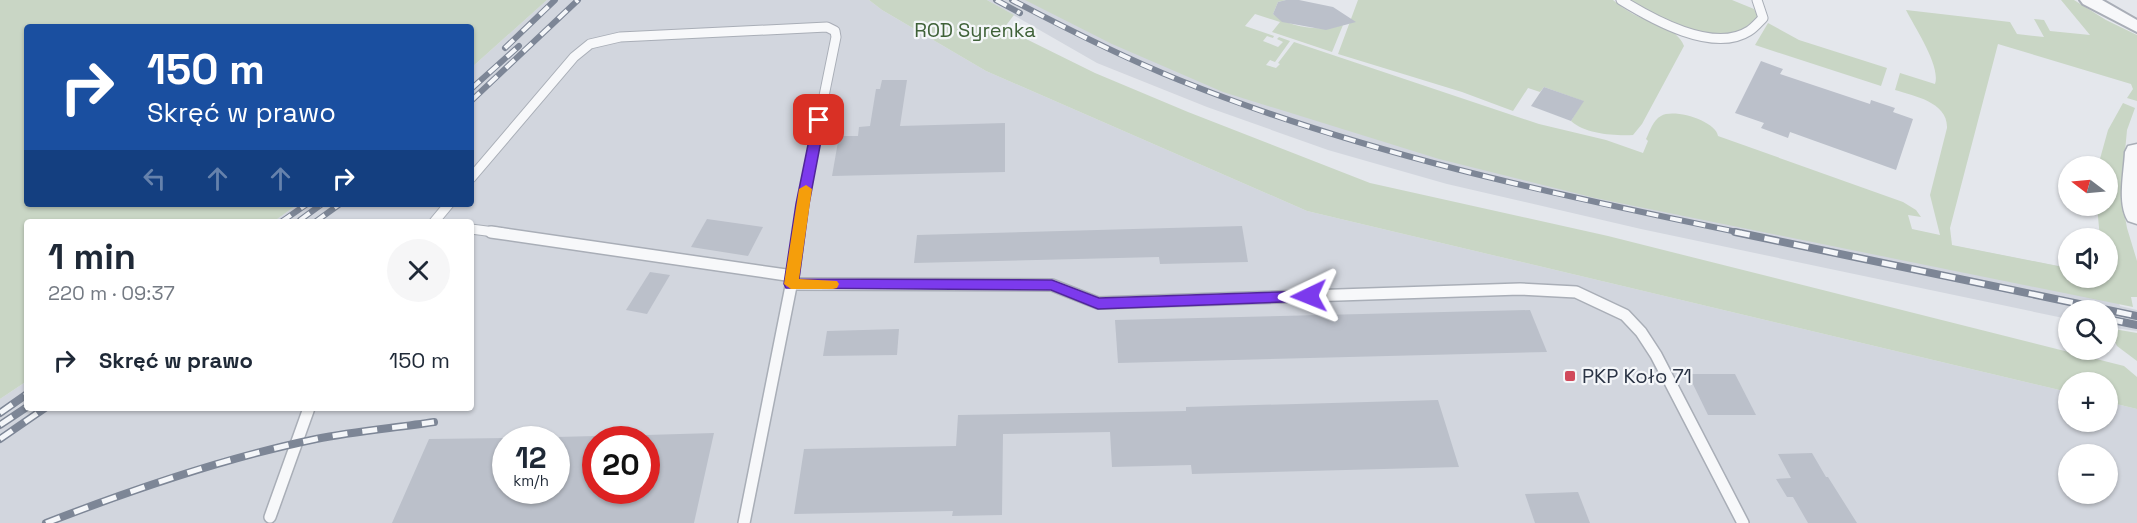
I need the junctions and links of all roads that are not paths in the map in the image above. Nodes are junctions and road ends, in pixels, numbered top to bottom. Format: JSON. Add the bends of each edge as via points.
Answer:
{"nodes":[{"id":1,"x":1621,"y":0,"type":"edge"},
{"id":2,"x":1757,"y":0,"type":"edge"},
{"id":3,"x":2089,"y":0,"type":"edge"},
{"id":4,"x":2137,"y":27,"type":"edge"},
{"id":5,"x":2137,"y":152,"type":"edge"},
{"id":6,"x":474,"y":174,"type":"edge"},
{"id":7,"x":446,"y":207,"type":"edge"},
{"id":8,"x":2137,"y":215,"type":"edge"},
{"id":9,"x":436,"y":219,"type":"edge"},
{"id":10,"x":474,"y":229,"type":"edge"},
{"id":11,"x":792,"y":280,"type":"junction"},
{"id":12,"x":308,"y":411,"type":"edge"},
{"id":13,"x":270,"y":517,"type":"dead end"},
{"id":14,"x":744,"y":523,"type":"edge"},
{"id":15,"x":1743,"y":523,"type":"edge"}],
"edges":[{"from":1,"to":2,"type":"lane","via":[[1681,31],[1720,37],[1743,35],[1757,27],[1763,18]]},
{"from":3,"to":4,"type":"street"},
{"from":5,"to":8,"type":"street"},
{"from":6,"to":11,"type":"lane","via":[[573,57],[590,44],[620,37],[827,27],[836,37],[802,204]]},
{"from":7,"to":9,"type":"lane"},
{"from":10,"to":11,"type":"lane"},
{"from":11,"to":14,"type":"lane"},
{"from":11,"to":15,"type":"lane","via":[[1052,285],[1098,303],[1520,289],[1576,292],[1625,315],[1641,332]]},
{"from":12,"to":13,"type":"lane"}]}
